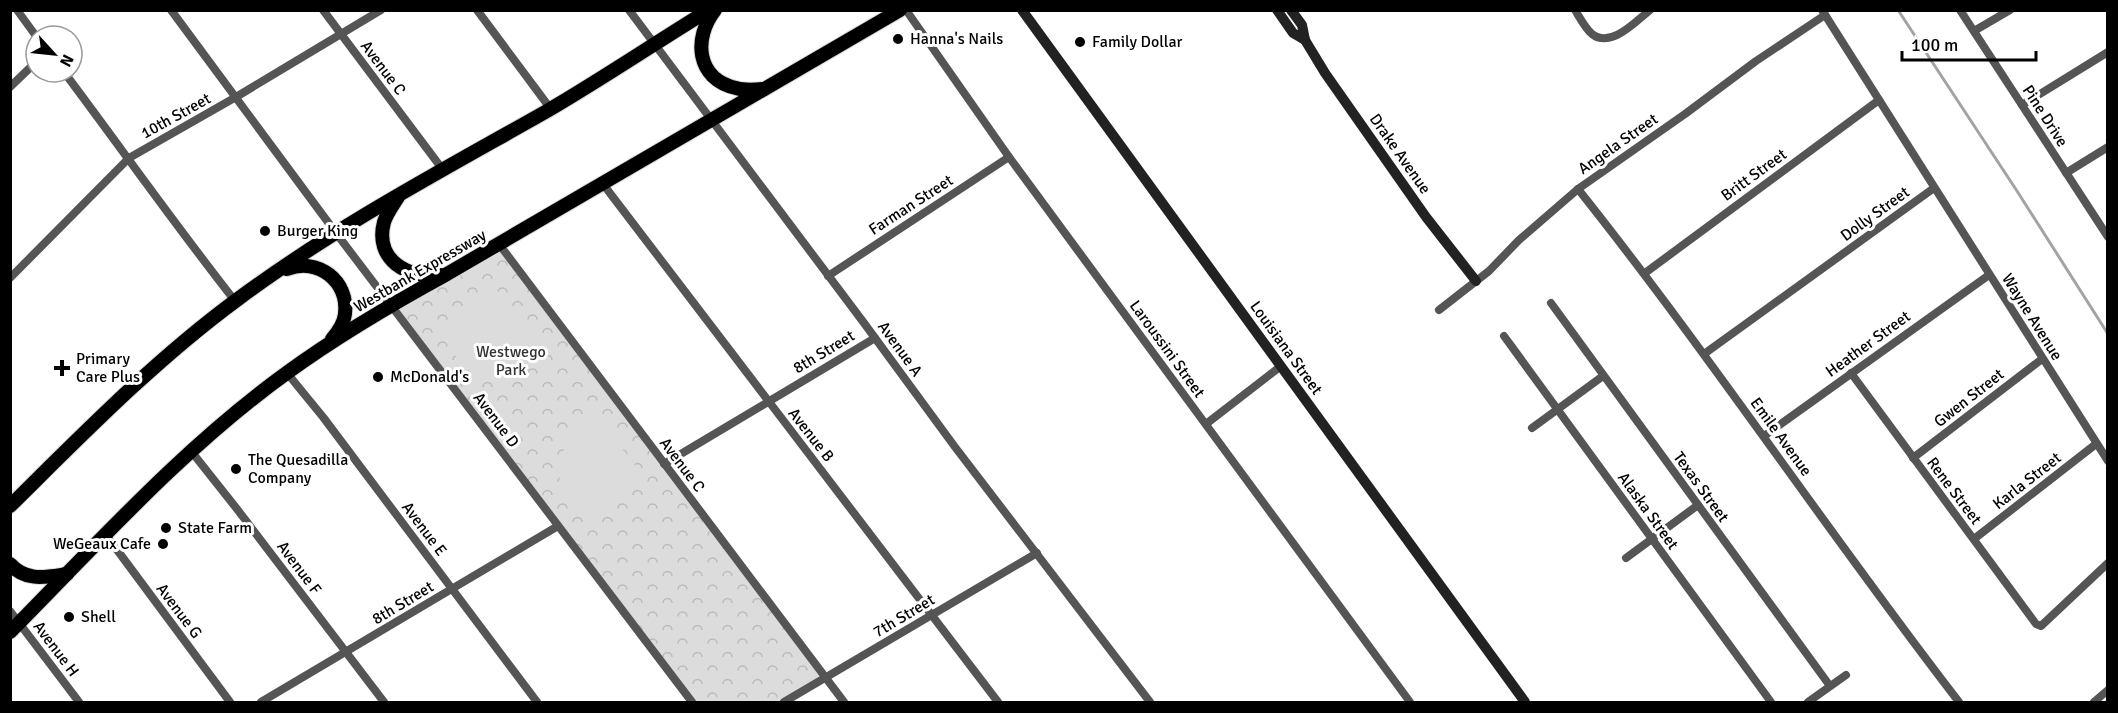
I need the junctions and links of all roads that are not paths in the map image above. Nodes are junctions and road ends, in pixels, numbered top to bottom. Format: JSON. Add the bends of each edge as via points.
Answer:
{"nodes":[{"id":1,"x":17,"y":10,"type":"edge"},
{"id":2,"x":171,"y":10,"type":"edge"},
{"id":3,"x":323,"y":10,"type":"edge"},
{"id":4,"x":381,"y":10,"type":"edge"},
{"id":5,"x":477,"y":10,"type":"edge"},
{"id":6,"x":629,"y":10,"type":"edge"},
{"id":7,"x":709,"y":10,"type":"edge"},
{"id":8,"x":715,"y":10,"type":"edge"},
{"id":9,"x":900,"y":10,"type":"edge"},
{"id":10,"x":906,"y":10,"type":"edge"},
{"id":11,"x":1022,"y":10,"type":"edge"},
{"id":12,"x":1277,"y":10,"type":"edge"},
{"id":13,"x":1291,"y":10,"type":"edge"},
{"id":14,"x":1575,"y":10,"type":"edge"},
{"id":15,"x":1650,"y":10,"type":"edge"},
{"id":16,"x":1960,"y":10,"type":"edge"},
{"id":17,"x":2010,"y":10,"type":"edge"},
{"id":18,"x":1824,"y":13,"type":"edge"},
{"id":19,"x":27,"y":24,"type":"edge"},
{"id":20,"x":1974,"y":31,"type":"junction"},
{"id":21,"x":341,"y":34,"type":"junction"},
{"id":22,"x":1305,"y":40,"type":"junction"},
{"id":23,"x":654,"y":44,"type":"junction"},
{"id":24,"x":2108,"y":52,"type":"edge"},
{"id":25,"x":24,"y":74,"type":"edge"},
{"id":26,"x":73,"y":84,"type":"edge"},
{"id":27,"x":10,"y":87,"type":"edge"},
{"id":28,"x":767,"y":89,"type":"junction"},
{"id":29,"x":236,"y":97,"type":"junction"},
{"id":30,"x":1879,"y":100,"type":"junction"},
{"id":31,"x":2022,"y":105,"type":"junction"},
{"id":32,"x":550,"y":108,"type":"junction"},
{"id":33,"x":713,"y":121,"type":"junction"},
{"id":34,"x":2108,"y":147,"type":"edge"},
{"id":35,"x":1009,"y":157,"type":"junction"},
{"id":36,"x":129,"y":158,"type":"junction"},
{"id":37,"x":443,"y":170,"type":"junction"},
{"id":38,"x":2066,"y":173,"type":"junction"},
{"id":39,"x":603,"y":184,"type":"junction"},
{"id":40,"x":1934,"y":188,"type":"junction"},
{"id":41,"x":1578,"y":189,"type":"junction"},
{"id":42,"x":399,"y":196,"type":"junction"},
{"id":43,"x":336,"y":233,"type":"junction"},
{"id":44,"x":2108,"y":237,"type":"edge"},
{"id":45,"x":499,"y":244,"type":"junction"},
{"id":46,"x":1645,"y":273,"type":"junction"},
{"id":47,"x":447,"y":274,"type":"junction"},
{"id":48,"x":1989,"y":274,"type":"junction"},
{"id":49,"x":828,"y":276,"type":"junction"},
{"id":50,"x":268,"y":277,"type":"junction"},
{"id":51,"x":10,"y":278,"type":"edge"},
{"id":52,"x":1476,"y":281,"type":"junction"},
{"id":53,"x":235,"y":301,"type":"junction"},
{"id":54,"x":1551,"y":303,"type":"dead end"},
{"id":55,"x":392,"y":304,"type":"junction"},
{"id":56,"x":1439,"y":310,"type":"dead end"},
{"id":57,"x":1504,"y":336,"type":"dead end"},
{"id":58,"x":875,"y":338,"type":"junction"},
{"id":59,"x":329,"y":343,"type":"junction"},
{"id":60,"x":1704,"y":354,"type":"junction"},
{"id":61,"x":2042,"y":359,"type":"junction"},
{"id":62,"x":1281,"y":366,"type":"junction"},
{"id":63,"x":287,"y":373,"type":"junction"},
{"id":64,"x":1851,"y":373,"type":"junction"},
{"id":65,"x":1603,"y":376,"type":"junction"},
{"id":66,"x":768,"y":402,"type":"junction"},
{"id":67,"x":1557,"y":409,"type":"junction"},
{"id":68,"x":1206,"y":424,"type":"junction"},
{"id":69,"x":1532,"y":428,"type":"dead end"},
{"id":70,"x":1764,"y":436,"type":"junction"},
{"id":71,"x":2096,"y":444,"type":"junction"},
{"id":72,"x":191,"y":451,"type":"junction"},
{"id":73,"x":1913,"y":458,"type":"junction"},
{"id":74,"x":2108,"y":461,"type":"edge"},
{"id":75,"x":664,"y":464,"type":"junction"},
{"id":76,"x":1698,"y":505,"type":"junction"},
{"id":77,"x":10,"y":506,"type":"edge"},
{"id":78,"x":558,"y":526,"type":"junction"},
{"id":79,"x":106,"y":535,"type":"junction"},
{"id":80,"x":1652,"y":539,"type":"junction"},
{"id":81,"x":1974,"y":539,"type":"junction"},
{"id":82,"x":1037,"y":553,"type":"junction"},
{"id":83,"x":1626,"y":558,"type":"dead end"},
{"id":84,"x":2108,"y":563,"type":"edge"},
{"id":85,"x":10,"y":564,"type":"edge"},
{"id":86,"x":67,"y":574,"type":"junction"},
{"id":87,"x":452,"y":589,"type":"junction"},
{"id":88,"x":10,"y":611,"type":"edge"},
{"id":89,"x":933,"y":615,"type":"junction"},
{"id":90,"x":15,"y":628,"type":"edge"},
{"id":91,"x":346,"y":653,"type":"junction"},
{"id":92,"x":1846,"y":675,"type":"dead end"},
{"id":93,"x":826,"y":678,"type":"junction"},
{"id":94,"x":1830,"y":686,"type":"junction"},
{"id":95,"x":2108,"y":690,"type":"edge"},
{"id":96,"x":79,"y":702,"type":"edge"},
{"id":97,"x":230,"y":702,"type":"edge"},
{"id":98,"x":261,"y":702,"type":"edge"},
{"id":99,"x":384,"y":702,"type":"edge"},
{"id":100,"x":537,"y":702,"type":"edge"},
{"id":101,"x":692,"y":702,"type":"edge"},
{"id":102,"x":784,"y":702,"type":"edge"},
{"id":103,"x":844,"y":702,"type":"edge"},
{"id":104,"x":998,"y":702,"type":"edge"},
{"id":105,"x":1150,"y":702,"type":"edge"},
{"id":106,"x":1410,"y":702,"type":"edge"},
{"id":107,"x":1525,"y":702,"type":"edge"},
{"id":108,"x":1771,"y":702,"type":"edge"},
{"id":109,"x":1808,"y":702,"type":"edge"},
{"id":110,"x":1959,"y":702,"type":"edge"},
{"id":111,"x":2094,"y":702,"type":"edge"}],
"edges":[{"from":1,"to":19,"type":"street"},
{"from":2,"to":29,"type":"street","name":"Avenue D"},
{"from":3,"to":21,"type":"street","name":"Avenue C"},
{"from":4,"to":21,"type":"street","name":"10th Street"},
{"from":5,"to":32,"type":"street"},
{"from":6,"to":23,"type":"street","name":"Avenue A"},
{"from":7,"to":23,"type":"highway"},
{"from":8,"to":28,"type":"highway","via":[[700,46],[706,68],[734,88]]},
{"from":9,"to":28,"type":"highway","name":"Westbank Expressway"},
{"from":10,"to":35,"type":"street","name":"Laroussini Street"},
{"from":11,"to":62,"type":"main road","name":"Louisiana Street"},
{"from":12,"to":22,"type":"main road","name":"Drake Avenue","via":[[1293,33]]},
{"from":13,"to":22,"type":"main road","name":"Drake Avenue","via":[[1302,25]]},
{"from":14,"to":15,"type":"street","via":[[1589,30],[1603,39],[1614,37]]},
{"from":16,"to":20,"type":"street","name":"Pine Drive"},
{"from":17,"to":20,"type":"street"},
{"from":18,"to":30,"type":"street","name":"Dolly Street"},
{"from":18,"to":41,"type":"street","name":"Angela Street"},
{"from":20,"to":31,"type":"street","name":"Pine Drive"},
{"from":21,"to":29,"type":"street","name":"10th Street"},
{"from":21,"to":37,"type":"street","name":"Avenue C"},
{"from":22,"to":52,"type":"main road","name":"Drake Avenue","via":[[1426,217]]},
{"from":23,"to":32,"type":"highway"},
{"from":23,"to":33,"type":"street","name":"Avenue A"},
{"from":24,"to":31,"type":"street"},
{"from":25,"to":27,"type":"street"},
{"from":26,"to":36,"type":"street"},
{"from":28,"to":33,"type":"highway","name":"Westbank Expressway"},
{"from":29,"to":36,"type":"street","name":"10th Street"},
{"from":29,"to":43,"type":"street","name":"Avenue D"},
{"from":30,"to":40,"type":"street","name":"Dolly Street"},
{"from":30,"to":46,"type":"street","name":"Britt Street"},
{"from":31,"to":38,"type":"street","name":"Pine Drive"},
{"from":32,"to":37,"type":"highway"},
{"from":33,"to":39,"type":"highway","name":"Westbank Expressway"},
{"from":33,"to":49,"type":"street","name":"Avenue A"},
{"from":34,"to":38,"type":"street"},
{"from":35,"to":49,"type":"street","name":"Farman Street"},
{"from":35,"to":68,"type":"street","name":"Laroussini Street"},
{"from":36,"to":51,"type":"street","name":"10th Street"},
{"from":36,"to":53,"type":"street"},
{"from":37,"to":42,"type":"highway"},
{"from":38,"to":44,"type":"street","name":"Pine Drive"},
{"from":39,"to":45,"type":"highway","name":"Westbank Expressway"},
{"from":39,"to":66,"type":"street","name":"Avenue B"},
{"from":40,"to":48,"type":"street","name":"Wayne Avenue"},
{"from":40,"to":60,"type":"street","name":"Dolly Street"},
{"from":41,"to":46,"type":"street","name":"Emile Avenue"},
{"from":41,"to":52,"type":"street","name":"Angela Street"},
{"from":42,"to":43,"type":"highway"},
{"from":42,"to":47,"type":"highway","via":[[384,222],[389,256],[411,274]]},
{"from":43,"to":50,"type":"highway"},
{"from":43,"to":55,"type":"street","name":"Avenue D"},
{"from":45,"to":47,"type":"highway","name":"Westbank Expressway"},
{"from":45,"to":75,"type":"street","name":"Avenue C"},
{"from":46,"to":60,"type":"street","name":"Emile Avenue"},
{"from":47,"to":55,"type":"highway","name":"Westbank Expressway"},
{"from":48,"to":61,"type":"street","name":"Wayne Avenue"},
{"from":48,"to":64,"type":"street","name":"Heather Street"},
{"from":49,"to":58,"type":"street","name":"Avenue A"},
{"from":50,"to":53,"type":"highway"},
{"from":50,"to":59,"type":"highway","via":[[304,265],[331,275],[339,283],[345,316]]},
{"from":52,"to":56,"type":"street","name":"Angela Street"},
{"from":53,"to":77,"type":"highway","via":[[164,357]]},
{"from":54,"to":65,"type":"street","name":"Texas Street"},
{"from":55,"to":59,"type":"highway","name":"Westbank Expressway"},
{"from":55,"to":78,"type":"street","name":"Avenue D"},
{"from":57,"to":67,"type":"street","name":"Alaska Street"},
{"from":58,"to":66,"type":"street","name":"8th Street"},
{"from":58,"to":82,"type":"street","name":"Avenue A"},
{"from":59,"to":63,"type":"highway","name":"Westbank Expressway"},
{"from":60,"to":70,"type":"street","name":"Emile Avenue"},
{"from":61,"to":71,"type":"street","name":"Wayne Avenue"},
{"from":61,"to":73,"type":"street","name":"Gwen Street"},
{"from":62,"to":68,"type":"street"},
{"from":62,"to":107,"type":"main road","name":"Louisiana Street"},
{"from":63,"to":72,"type":"highway","name":"Westbank Expressway"},
{"from":63,"to":87,"type":"street","name":"Avenue E"},
{"from":64,"to":70,"type":"street","name":"Heather Street"},
{"from":64,"to":73,"type":"street","name":"Rene Street"},
{"from":65,"to":67,"type":"street"},
{"from":65,"to":76,"type":"street","name":"Texas Street"},
{"from":66,"to":75,"type":"street","name":"8th Street"},
{"from":66,"to":89,"type":"street","name":"Avenue B"},
{"from":67,"to":69,"type":"street"},
{"from":67,"to":80,"type":"street","name":"Alaska Street"},
{"from":68,"to":106,"type":"street","name":"Laroussini Street"},
{"from":70,"to":110,"type":"street","name":"Emile Avenue"},
{"from":71,"to":74,"type":"street","name":"Wayne Avenue"},
{"from":71,"to":81,"type":"street","name":"Karla Street"},
{"from":72,"to":79,"type":"highway","name":"Westbank Expressway"},
{"from":72,"to":91,"type":"street","name":"Avenue F"},
{"from":73,"to":81,"type":"street","name":"Rene Street"},
{"from":75,"to":93,"type":"street","name":"Avenue C"},
{"from":76,"to":80,"type":"street"},
{"from":76,"to":94,"type":"street","name":"Texas Street"},
{"from":78,"to":87,"type":"street","name":"8th Street"},
{"from":78,"to":101,"type":"street","name":"Avenue D"},
{"from":79,"to":86,"type":"highway","name":"Westbank Expressway"},
{"from":79,"to":97,"type":"street","name":"Avenue G"},
{"from":80,"to":83,"type":"street"},
{"from":80,"to":108,"type":"street","name":"Alaska Street"},
{"from":81,"to":84,"type":"street","name":"Rene Street","via":[[2041,626]]},
{"from":82,"to":89,"type":"street","name":"7th Street"},
{"from":82,"to":105,"type":"street","name":"Avenue A"},
{"from":85,"to":86,"type":"highway","via":[[28,576]]},
{"from":86,"to":90,"type":"highway","name":"Westbank Expressway"},
{"from":87,"to":91,"type":"street","name":"8th Street"},
{"from":87,"to":100,"type":"street","name":"Avenue E"},
{"from":88,"to":90,"type":"street","name":"Avenue H"},
{"from":89,"to":93,"type":"street","name":"7th Street"},
{"from":89,"to":104,"type":"street","name":"Avenue B"},
{"from":90,"to":96,"type":"street","name":"Avenue H"},
{"from":91,"to":98,"type":"street","name":"8th Street"},
{"from":91,"to":99,"type":"street","name":"Avenue F"},
{"from":92,"to":94,"type":"street"},
{"from":93,"to":102,"type":"street","name":"7th Street"},
{"from":93,"to":103,"type":"street","name":"Avenue C"},
{"from":94,"to":109,"type":"street"},
{"from":95,"to":111,"type":"street"}]}
